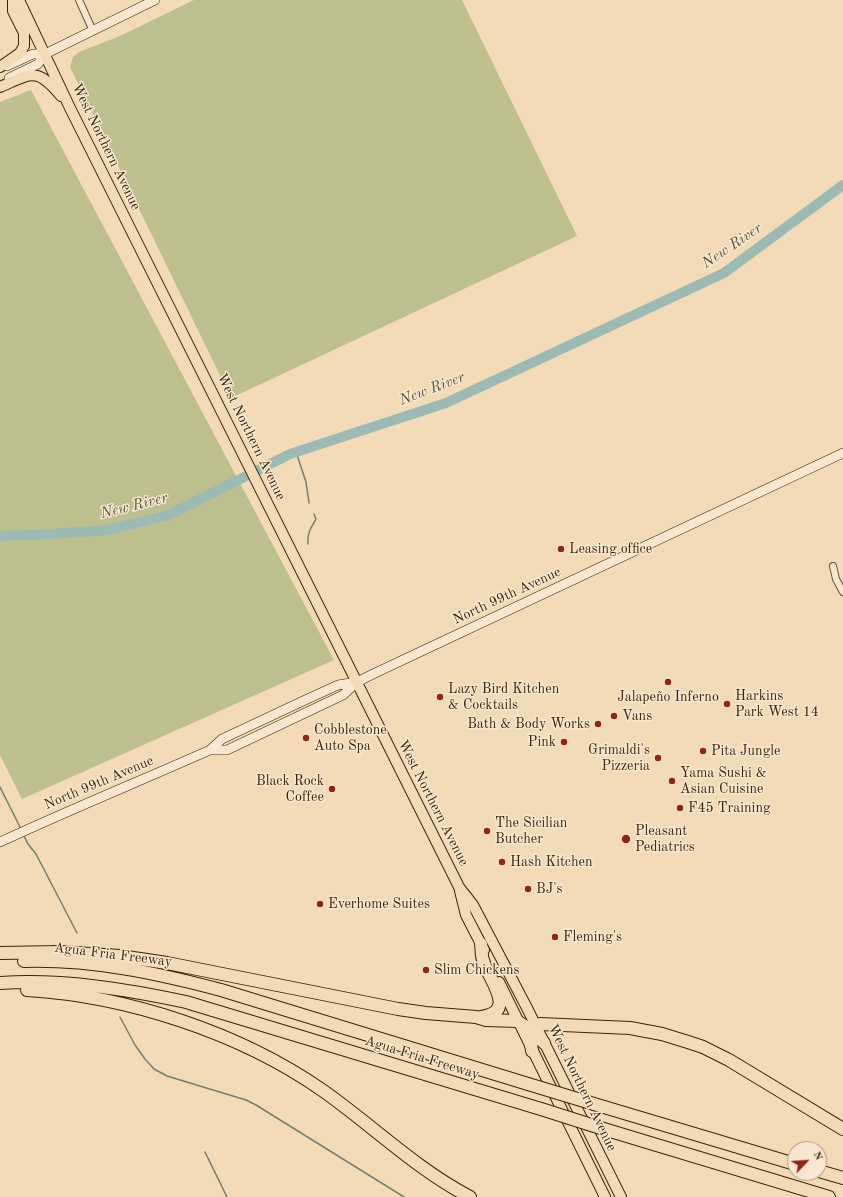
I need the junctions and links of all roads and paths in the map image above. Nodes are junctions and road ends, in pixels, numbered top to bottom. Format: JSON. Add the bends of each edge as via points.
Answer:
{"nodes":[{"id":1,"x":13,"y":0,"type":"edge"},
{"id":2,"x":19,"y":0,"type":"edge"},
{"id":3,"x":79,"y":0,"type":"edge"},
{"id":4,"x":155,"y":0,"type":"edge"},
{"id":5,"x":93,"y":31,"type":"junction"},
{"id":6,"x":45,"y":54,"type":"junction"},
{"id":7,"x":0,"y":68,"type":"edge"},
{"id":8,"x":0,"y":82,"type":"edge"},
{"id":9,"x":0,"y":87,"type":"edge"},
{"id":10,"x":70,"y":108,"type":"junction"},
{"id":11,"x":843,"y":453,"type":"edge"},
{"id":12,"x":833,"y":566,"type":"dead end"},
{"id":13,"x":843,"y":592,"type":"edge"},
{"id":14,"x":357,"y":682,"type":"junction"},
{"id":15,"x":0,"y":842,"type":"edge"},
{"id":16,"x":459,"y":887,"type":"junction"},
{"id":17,"x":481,"y":944,"type":"junction"},
{"id":18,"x":0,"y":953,"type":"edge"},
{"id":19,"x":0,"y":961,"type":"edge"},
{"id":20,"x":0,"y":983,"type":"edge"},
{"id":21,"x":0,"y":990,"type":"edge"},
{"id":22,"x":476,"y":1017,"type":"junction"},
{"id":23,"x":517,"y":1021,"type":"junction"},
{"id":24,"x":534,"y":1028,"type":"junction"},
{"id":25,"x":544,"y":1043,"type":"joint"},
{"id":26,"x":532,"y":1051,"type":"junction"},
{"id":27,"x":843,"y":1129,"type":"edge"},
{"id":28,"x":787,"y":1162,"type":"edge"},
{"id":29,"x":827,"y":1173,"type":"edge"},
{"id":30,"x":843,"y":1178,"type":"edge"},
{"id":31,"x":470,"y":1197,"type":"edge"},
{"id":32,"x":605,"y":1197,"type":"edge"},
{"id":33,"x":621,"y":1197,"type":"edge"},
{"id":34,"x":829,"y":1197,"type":"edge"}],
"edges":[{"from":1,"to":7,"type":"main road","via":[[13,11],[24,34],[24,46],[20,53]]},
{"from":2,"to":6,"type":"main road","name":"West Northern Avenue"},
{"from":3,"to":5,"type":"street"},
{"from":4,"to":5,"type":"main road"},
{"from":5,"to":6,"type":"main road"},
{"from":6,"to":7,"type":"main road","via":[[33,54]]},
{"from":6,"to":8,"type":"main road","via":[[38,64]]},
{"from":6,"to":10,"type":"main road","name":"West Northern Avenue"},
{"from":9,"to":10,"type":"main road","via":[[27,75],[39,76],[49,82]]},
{"from":10,"to":14,"type":"main road","name":"West Northern Avenue"},
{"from":11,"to":14,"type":"main road","name":"North 99th Avenue"},
{"from":12,"to":13,"type":"street"},
{"from":14,"to":15,"type":"main road","name":"North 99th Avenue","via":[[338,685],[222,739],[210,750]]},
{"from":14,"to":16,"type":"main road","name":"West Northern Avenue"},
{"from":16,"to":17,"type":"main road","name":"West Northern Avenue","via":[[466,915]]},
{"from":16,"to":24,"type":"main road","name":"West Northern Avenue","via":[[473,905]]},
{"from":17,"to":22,"type":"highway","via":[[483,959],[499,994],[500,1002],[494,1013]]},
{"from":17,"to":23,"type":"main road","name":"West Northern Avenue"},
{"from":18,"to":22,"type":"highway","via":[[60,952],[120,956],[398,1009]]},
{"from":19,"to":28,"type":"highway","name":"Agua Fria Freeway","bridge":true,"via":[[80,963],[170,977],[221,990]]},
{"from":20,"to":34,"type":"highway","name":"Agua Fria Freeway","bridge":true,"via":[[87,985],[186,1002]]},
{"from":21,"to":31,"type":"highway","via":[[60,993],[114,1002],[193,1025],[240,1044],[278,1062],[322,1090],[421,1166],[452,1188]]},
{"from":22,"to":23,"type":"highway","via":[[486,1020]]},
{"from":23,"to":24,"type":"highway"},
{"from":23,"to":26,"type":"main road","name":"West Northern Avenue"},
{"from":24,"to":25,"type":"highway"},
{"from":24,"to":26,"type":"highway","via":[[530,1039]]},
{"from":24,"to":27,"type":"highway","via":[[543,1024],[630,1028],[688,1042],[729,1060]]},
{"from":25,"to":33,"type":"main road","name":"West Northern Avenue"},
{"from":26,"to":32,"type":"main road","name":"West Northern Avenue"},
{"from":29,"to":30,"type":"highway"}]}
